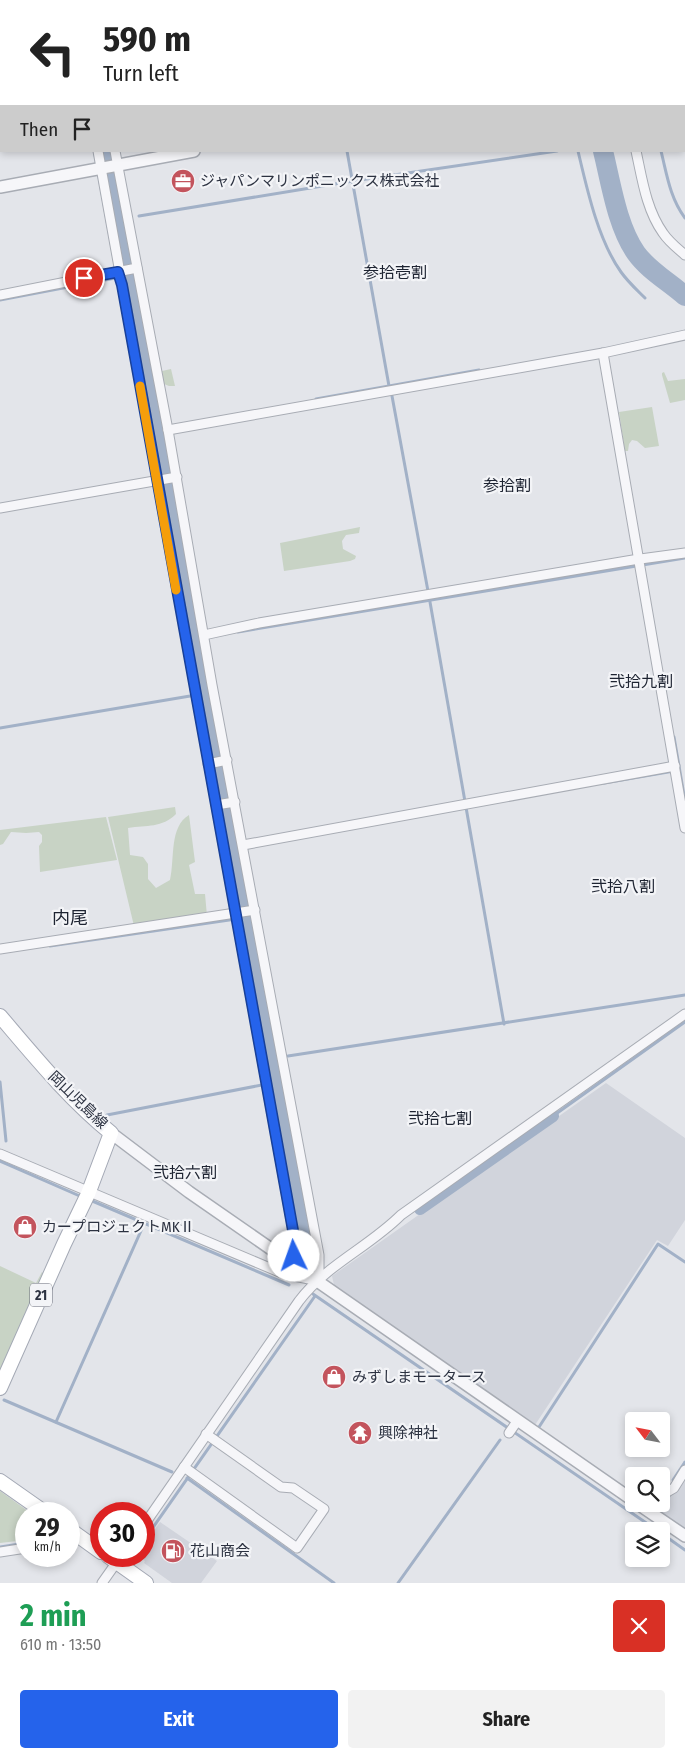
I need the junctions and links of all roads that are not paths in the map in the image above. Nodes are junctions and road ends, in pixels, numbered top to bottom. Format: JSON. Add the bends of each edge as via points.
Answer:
{"nodes":[{"id":1,"x":99,"y":152,"type":"edge"},
{"id":2,"x":115,"y":152,"type":"edge"},
{"id":3,"x":189,"y":152,"type":"edge"},
{"id":4,"x":636,"y":152,"type":"edge"},
{"id":5,"x":108,"y":167,"type":"junction"},
{"id":6,"x":0,"y":187,"type":"edge"},
{"id":7,"x":685,"y":255,"type":"edge"},
{"id":8,"x":124,"y":272,"type":"junction"},
{"id":9,"x":0,"y":295,"type":"edge"},
{"id":10,"x":685,"y":335,"type":"edge"},
{"id":11,"x":603,"y":353,"type":"junction"},
{"id":12,"x":168,"y":430,"type":"junction"},
{"id":13,"x":165,"y":479,"type":"junction"},
{"id":14,"x":0,"y":508,"type":"edge"},
{"id":15,"x":685,"y":553,"type":"edge"},
{"id":16,"x":640,"y":562,"type":"junction"},
{"id":17,"x":204,"y":635,"type":"junction"},
{"id":18,"x":217,"y":762,"type":"junction"},
{"id":19,"x":676,"y":769,"type":"junction"},
{"id":20,"x":224,"y":804,"type":"junction"},
{"id":21,"x":685,"y":828,"type":"edge"},
{"id":22,"x":243,"y":845,"type":"junction"},
{"id":23,"x":242,"y":914,"type":"junction"},
{"id":24,"x":0,"y":949,"type":"edge"},
{"id":25,"x":685,"y":1014,"type":"edge"},
{"id":26,"x":0,"y":1016,"type":"edge"},
{"id":27,"x":111,"y":1133,"type":"junction"},
{"id":28,"x":0,"y":1154,"type":"edge"},
{"id":29,"x":87,"y":1196,"type":"junction"},
{"id":30,"x":294,"y":1256,"type":"dead end"},
{"id":31,"x":316,"y":1280,"type":"junction"},
{"id":32,"x":0,"y":1388,"type":"edge"},
{"id":33,"x":211,"y":1438,"type":"junction"},
{"id":34,"x":188,"y":1470,"type":"junction"},
{"id":35,"x":685,"y":1470,"type":"edge"},
{"id":36,"x":0,"y":1481,"type":"edge"},
{"id":37,"x":670,"y":1490,"type":"edge"},
{"id":38,"x":625,"y":1495,"type":"edge"},
{"id":39,"x":30,"y":1502,"type":"edge"},
{"id":40,"x":155,"y":1511,"type":"edge"},
{"id":41,"x":650,"y":1512,"type":"edge"},
{"id":42,"x":653,"y":1514,"type":"joint"},
{"id":43,"x":685,"y":1536,"type":"edge"},
{"id":44,"x":80,"y":1538,"type":"edge"},
{"id":45,"x":88,"y":1543,"type":"edge"},
{"id":46,"x":15,"y":1550,"type":"edge"},
{"id":47,"x":0,"y":1552,"type":"edge"},
{"id":48,"x":110,"y":1567,"type":"edge"},
{"id":49,"x":126,"y":1567,"type":"edge"},
{"id":50,"x":102,"y":1583,"type":"edge"},
{"id":51,"x":146,"y":1583,"type":"edge"}],
"edges":[{"from":1,"to":5,"type":"street"},
{"from":2,"to":5,"type":"street"},
{"from":3,"to":5,"type":"street"},
{"from":4,"to":7,"type":"street","via":[[647,199],[658,226]]},
{"from":5,"to":6,"type":"street"},
{"from":5,"to":8,"type":"street"},
{"from":5,"to":8,"type":"street","via":[[118,261]]},
{"from":8,"to":9,"type":"street"},
{"from":8,"to":12,"type":"street"},
{"from":8,"to":13,"type":"street"},
{"from":10,"to":11,"type":"street"},
{"from":11,"to":12,"type":"street"},
{"from":11,"to":16,"type":"street"},
{"from":12,"to":13,"type":"street","via":[[170,443]]},
{"from":13,"to":14,"type":"street"},
{"from":13,"to":17,"type":"street"},
{"from":13,"to":18,"type":"street","via":[[196,695]]},
{"from":15,"to":16,"type":"street"},
{"from":16,"to":17,"type":"street","via":[[259,623]]},
{"from":16,"to":19,"type":"street"},
{"from":17,"to":18,"type":"street"},
{"from":18,"to":20,"type":"street"},
{"from":18,"to":20,"type":"street"},
{"from":19,"to":21,"type":"street"},
{"from":19,"to":22,"type":"street"},
{"from":20,"to":22,"type":"street"},
{"from":20,"to":23,"type":"street"},
{"from":22,"to":23,"type":"street"},
{"from":23,"to":24,"type":"street"},
{"from":23,"to":30,"type":"street","via":[[266,1084],[296,1247]]},
{"from":23,"to":31,"type":"street","via":[[319,1255]]},
{"from":25,"to":31,"type":"street","via":[[400,1215],[389,1227]]},
{"from":26,"to":27,"type":"main road","name":"岡山児島線","via":[[86,1112]]},
{"from":27,"to":29,"type":"main road","name":"岡山児島線","number":"21"},
{"from":27,"to":31,"type":"street"},
{"from":28,"to":29,"type":"street"},
{"from":29,"to":31,"type":"street","via":[[284,1274]]},
{"from":29,"to":32,"type":"main road","name":"岡山児島線","number":"21"},
{"from":31,"to":33,"type":"street","via":[[299,1301]]},
{"from":31,"to":38,"type":"street","via":[[513,1427]]},
{"from":33,"to":34,"type":"street"},
{"from":33,"to":34,"type":"street","via":[[281,1486],[293,1488],[324,1510],[297,1548]]},
{"from":34,"to":40,"type":"street"},
{"from":35,"to":37,"type":"street"},
{"from":36,"to":39,"type":"main road"},
{"from":41,"to":42,"type":"street"},
{"from":42,"to":43,"type":"street"},
{"from":44,"to":45,"type":"main road"},
{"from":46,"to":47,"type":"street"},
{"from":48,"to":50,"type":"street"},
{"from":49,"to":51,"type":"main road"}]}
